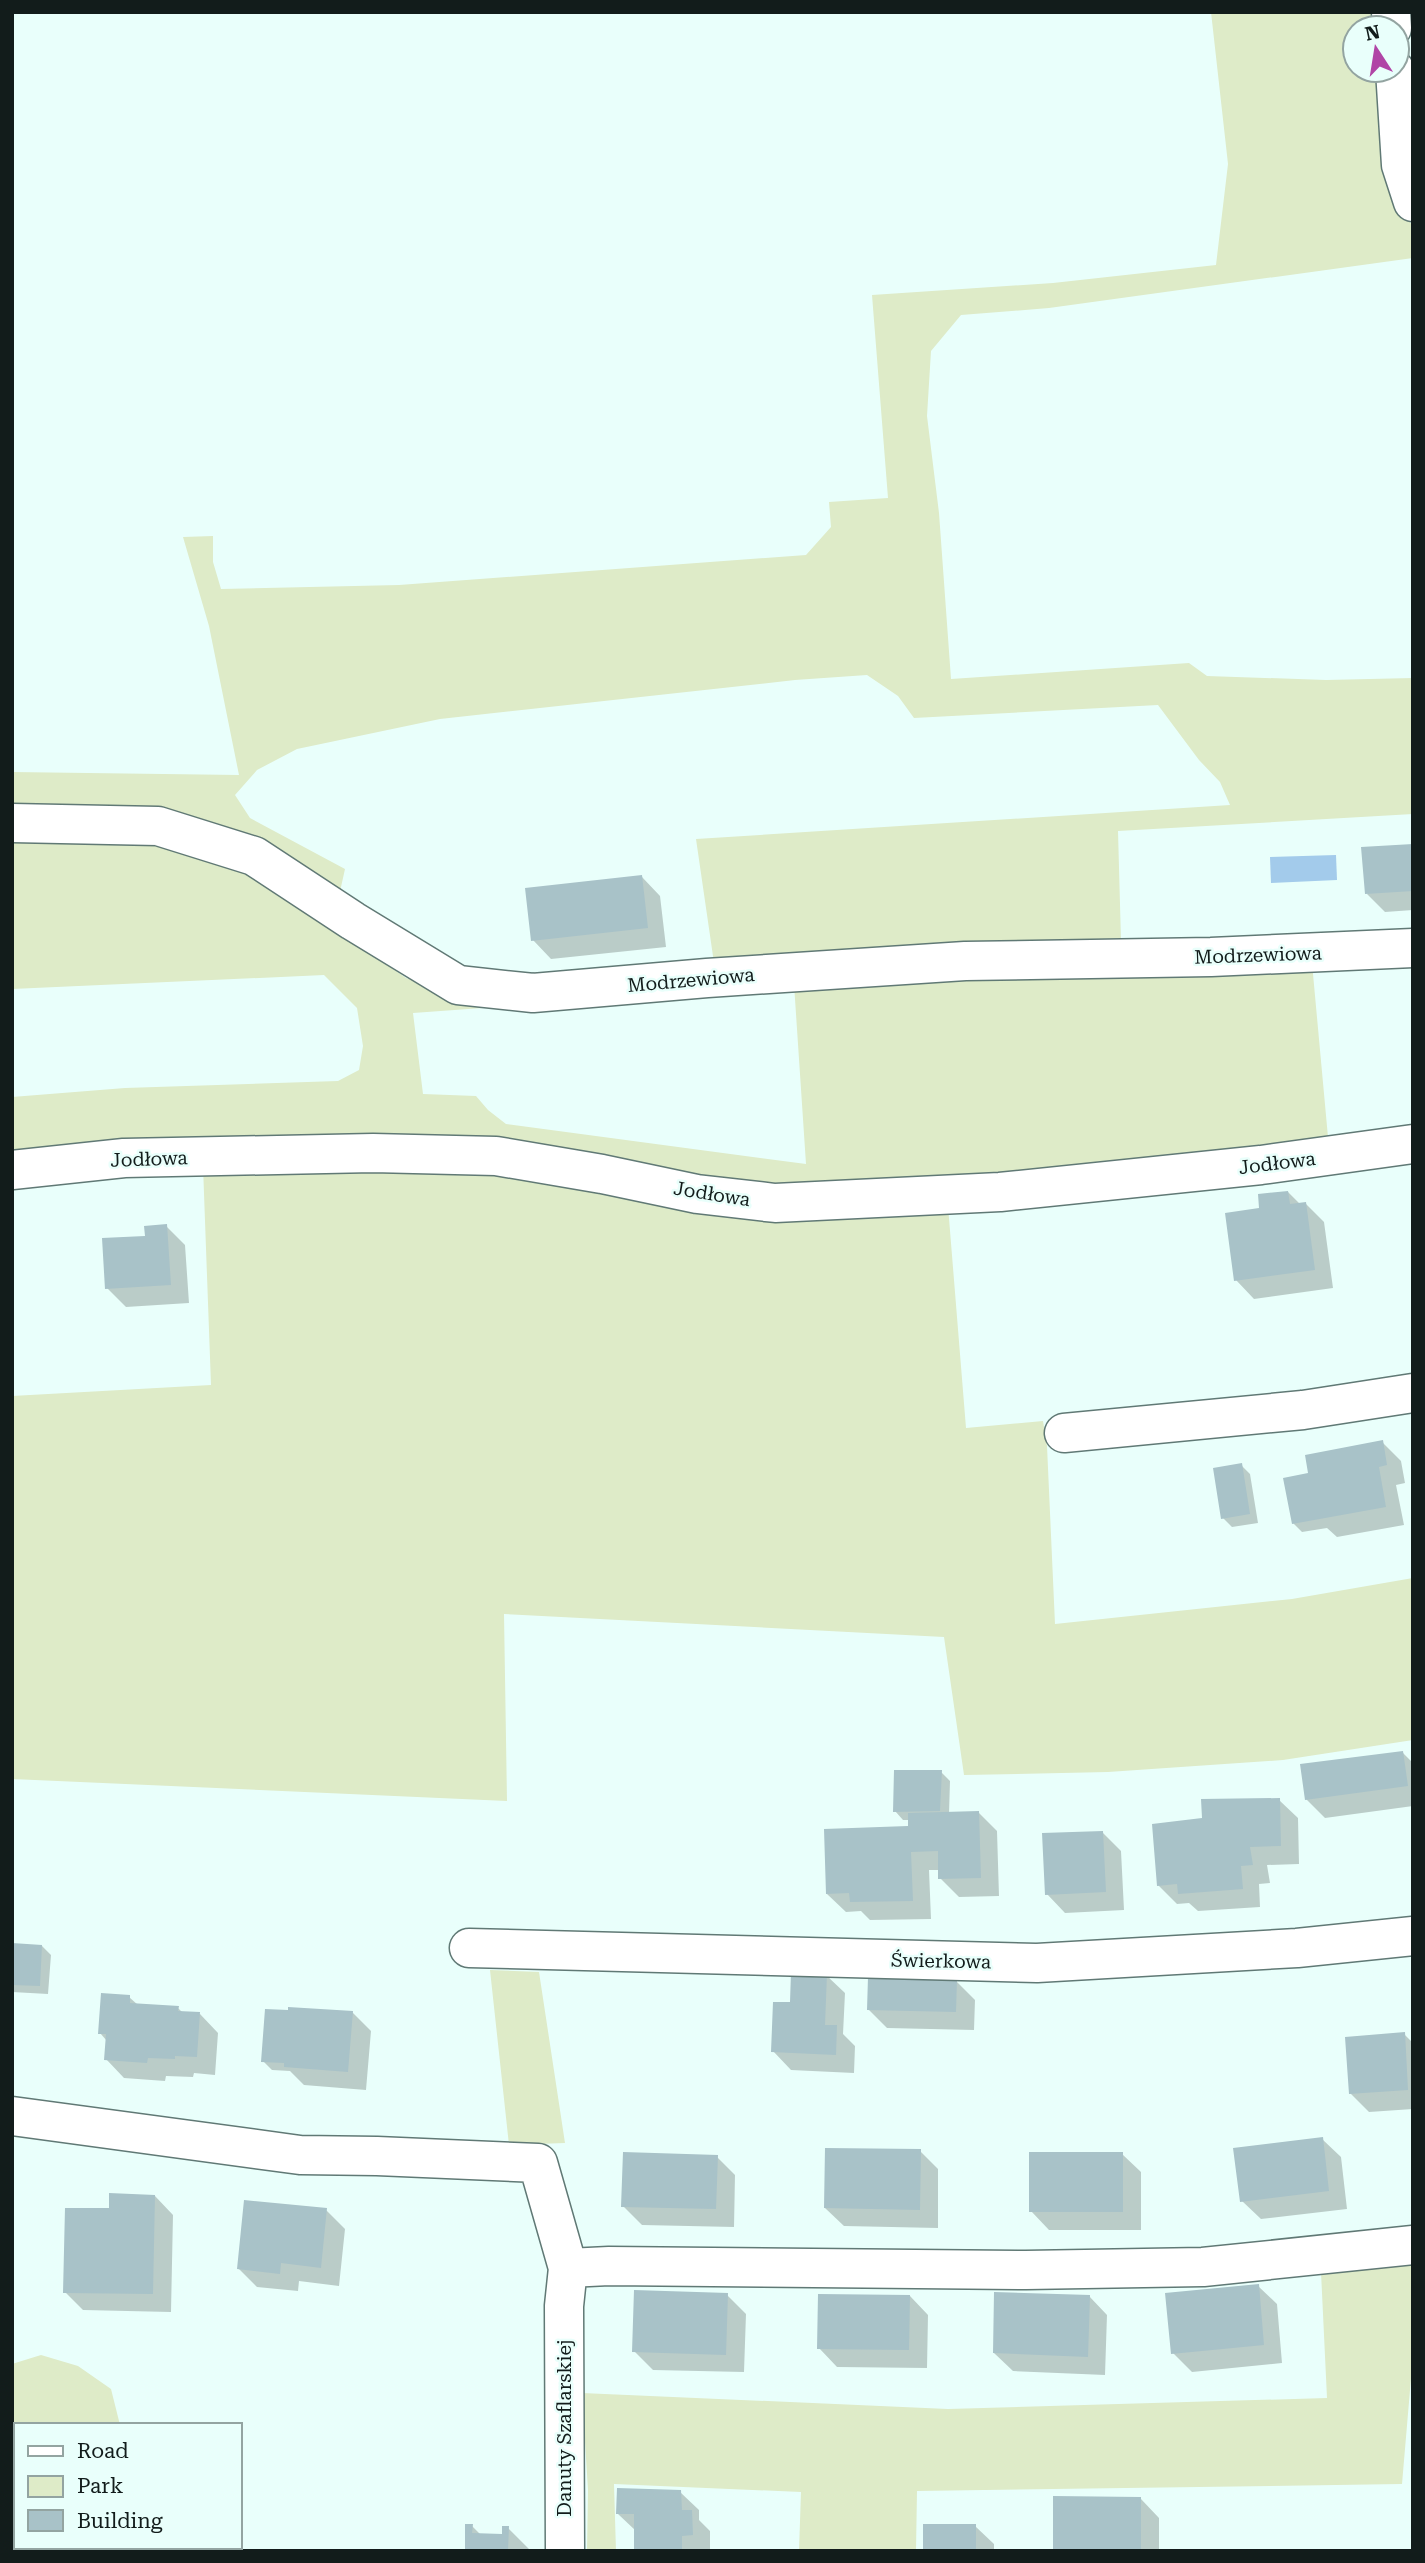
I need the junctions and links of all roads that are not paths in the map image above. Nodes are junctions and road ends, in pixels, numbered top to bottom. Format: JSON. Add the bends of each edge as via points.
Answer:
{"nodes":[{"id":1,"x":1396,"y":84,"type":"edge"},
{"id":2,"x":1413,"y":202,"type":"edge"},
{"id":3,"x":12,"y":823,"type":"edge"},
{"id":4,"x":1413,"y":948,"type":"edge"},
{"id":5,"x":1413,"y":1144,"type":"edge"},
{"id":6,"x":12,"y":1170,"type":"edge"},
{"id":7,"x":1413,"y":1394,"type":"edge"},
{"id":8,"x":1065,"y":1433,"type":"dead end"},
{"id":9,"x":1413,"y":1936,"type":"edge"},
{"id":10,"x":469,"y":1948,"type":"dead end"},
{"id":11,"x":12,"y":2116,"type":"edge"},
{"id":12,"x":1413,"y":2245,"type":"edge"},
{"id":13,"x":568,"y":2268,"type":"junction"},
{"id":14,"x":565,"y":2551,"type":"edge"}],
"edges":[{"from":1,"to":2,"type":"street","via":[[1401,165]]},
{"from":3,"to":4,"type":"street","name":"Modrzewiowa","via":[[158,826],[254,856],[458,985],[533,993],[965,961]]},
{"from":5,"to":6,"type":"street","name":"Jodłowa","via":[[1261,1166],[1000,1192],[775,1203],[697,1194],[496,1156],[373,1153],[124,1158]]},
{"from":7,"to":8,"type":"street","via":[[1303,1410]]},
{"from":9,"to":10,"type":"street","name":"Świerkowa","via":[[1297,1948],[1037,1963]]},
{"from":11,"to":13,"type":"street","via":[[300,2155],[538,2163]]},
{"from":12,"to":13,"type":"street","via":[[1203,2267]]},
{"from":13,"to":14,"type":"street","name":"Danuty Szaflarskiej","via":[[564,2306]]}]}
